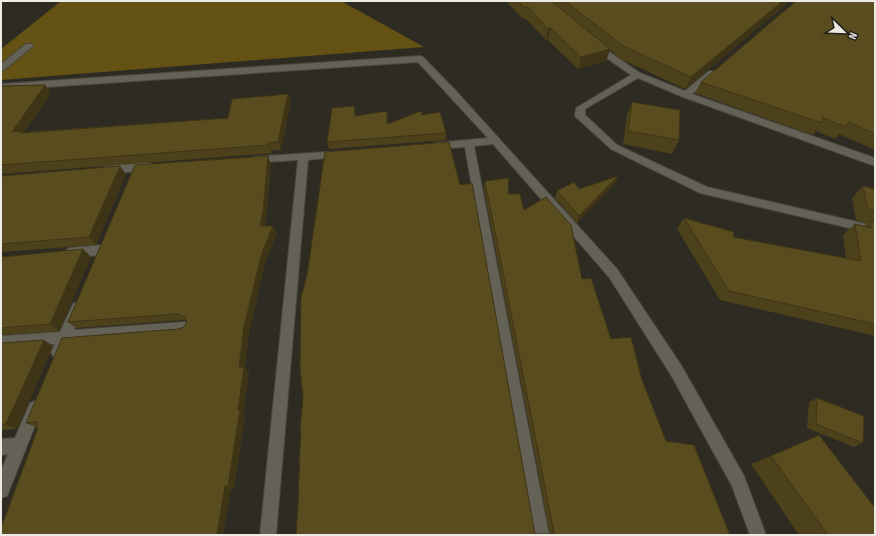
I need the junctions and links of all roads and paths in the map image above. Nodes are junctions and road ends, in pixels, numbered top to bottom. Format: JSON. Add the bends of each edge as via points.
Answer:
{"nodes":[{"id":1,"x":591,"y":42,"type":"edge"},
{"id":2,"x":29,"y":46,"type":"dead end"},
{"id":3,"x":721,"y":65,"type":"edge"},
{"id":4,"x":1,"y":68,"type":"edge"},
{"id":5,"x":637,"y":75,"type":"junction"},
{"id":6,"x":1,"y":87,"type":"edge"},
{"id":7,"x":686,"y":95,"type":"junction"},
{"id":8,"x":494,"y":141,"type":"junction"},
{"id":9,"x":469,"y":143,"type":"junction"},
{"id":10,"x":422,"y":147,"type":"edge"},
{"id":11,"x":350,"y":153,"type":"edge"},
{"id":12,"x":303,"y":157,"type":"junction"},
{"id":13,"x":242,"y":161,"type":"edge"},
{"id":14,"x":875,"y":162,"type":"edge"},
{"id":15,"x":158,"y":166,"type":"edge"},
{"id":16,"x":135,"y":168,"type":"junction"},
{"id":17,"x":96,"y":171,"type":"edge"},
{"id":18,"x":129,"y":182,"type":"edge"},
{"id":19,"x":875,"y":230,"type":"edge"},
{"id":20,"x":106,"y":237,"type":"edge"},
{"id":21,"x":100,"y":250,"type":"junction"},
{"id":22,"x":62,"y":253,"type":"edge"},
{"id":23,"x":95,"y":265,"type":"edge"},
{"id":24,"x":83,"y":294,"type":"edge"},
{"id":25,"x":184,"y":328,"type":"edge"},
{"id":26,"x":65,"y":337,"type":"junction"},
{"id":27,"x":1,"y":342,"type":"edge"},
{"id":28,"x":53,"y":366,"type":"edge"},
{"id":29,"x":40,"y":395,"type":"edge"},
{"id":30,"x":19,"y":445,"type":"junction"},
{"id":31,"x":1,"y":447,"type":"edge"},
{"id":32,"x":1,"y":490,"type":"edge"},
{"id":33,"x":268,"y":535,"type":"edge"},
{"id":34,"x":541,"y":535,"type":"edge"},
{"id":35,"x":758,"y":535,"type":"edge"}],
"edges":[{"from":1,"to":5,"type":"street"},
{"from":2,"to":4,"type":"street"},
{"from":3,"to":7,"type":"street"},
{"from":5,"to":7,"type":"street"},
{"from":5,"to":19,"type":"street","via":[[581,108],[580,116],[614,147],[704,190]]},
{"from":6,"to":8,"type":"street","via":[[420,59]]},
{"from":7,"to":14,"type":"street"},
{"from":8,"to":9,"type":"street"},
{"from":8,"to":35,"type":"street","via":[[613,273],[676,370],[738,482]]},
{"from":9,"to":10,"type":"street"},
{"from":9,"to":34,"type":"street"},
{"from":11,"to":12,"type":"street"},
{"from":12,"to":13,"type":"street"},
{"from":12,"to":33,"type":"street"},
{"from":15,"to":16,"type":"street"},
{"from":16,"to":17,"type":"street"},
{"from":16,"to":18,"type":"street"},
{"from":20,"to":21,"type":"street"},
{"from":21,"to":22,"type":"street"},
{"from":21,"to":23,"type":"street"},
{"from":24,"to":26,"type":"street"},
{"from":25,"to":26,"type":"street"},
{"from":26,"to":27,"type":"street"},
{"from":26,"to":28,"type":"street"},
{"from":29,"to":30,"type":"street"},
{"from":30,"to":31,"type":"street"},
{"from":30,"to":32,"type":"street"}]}
